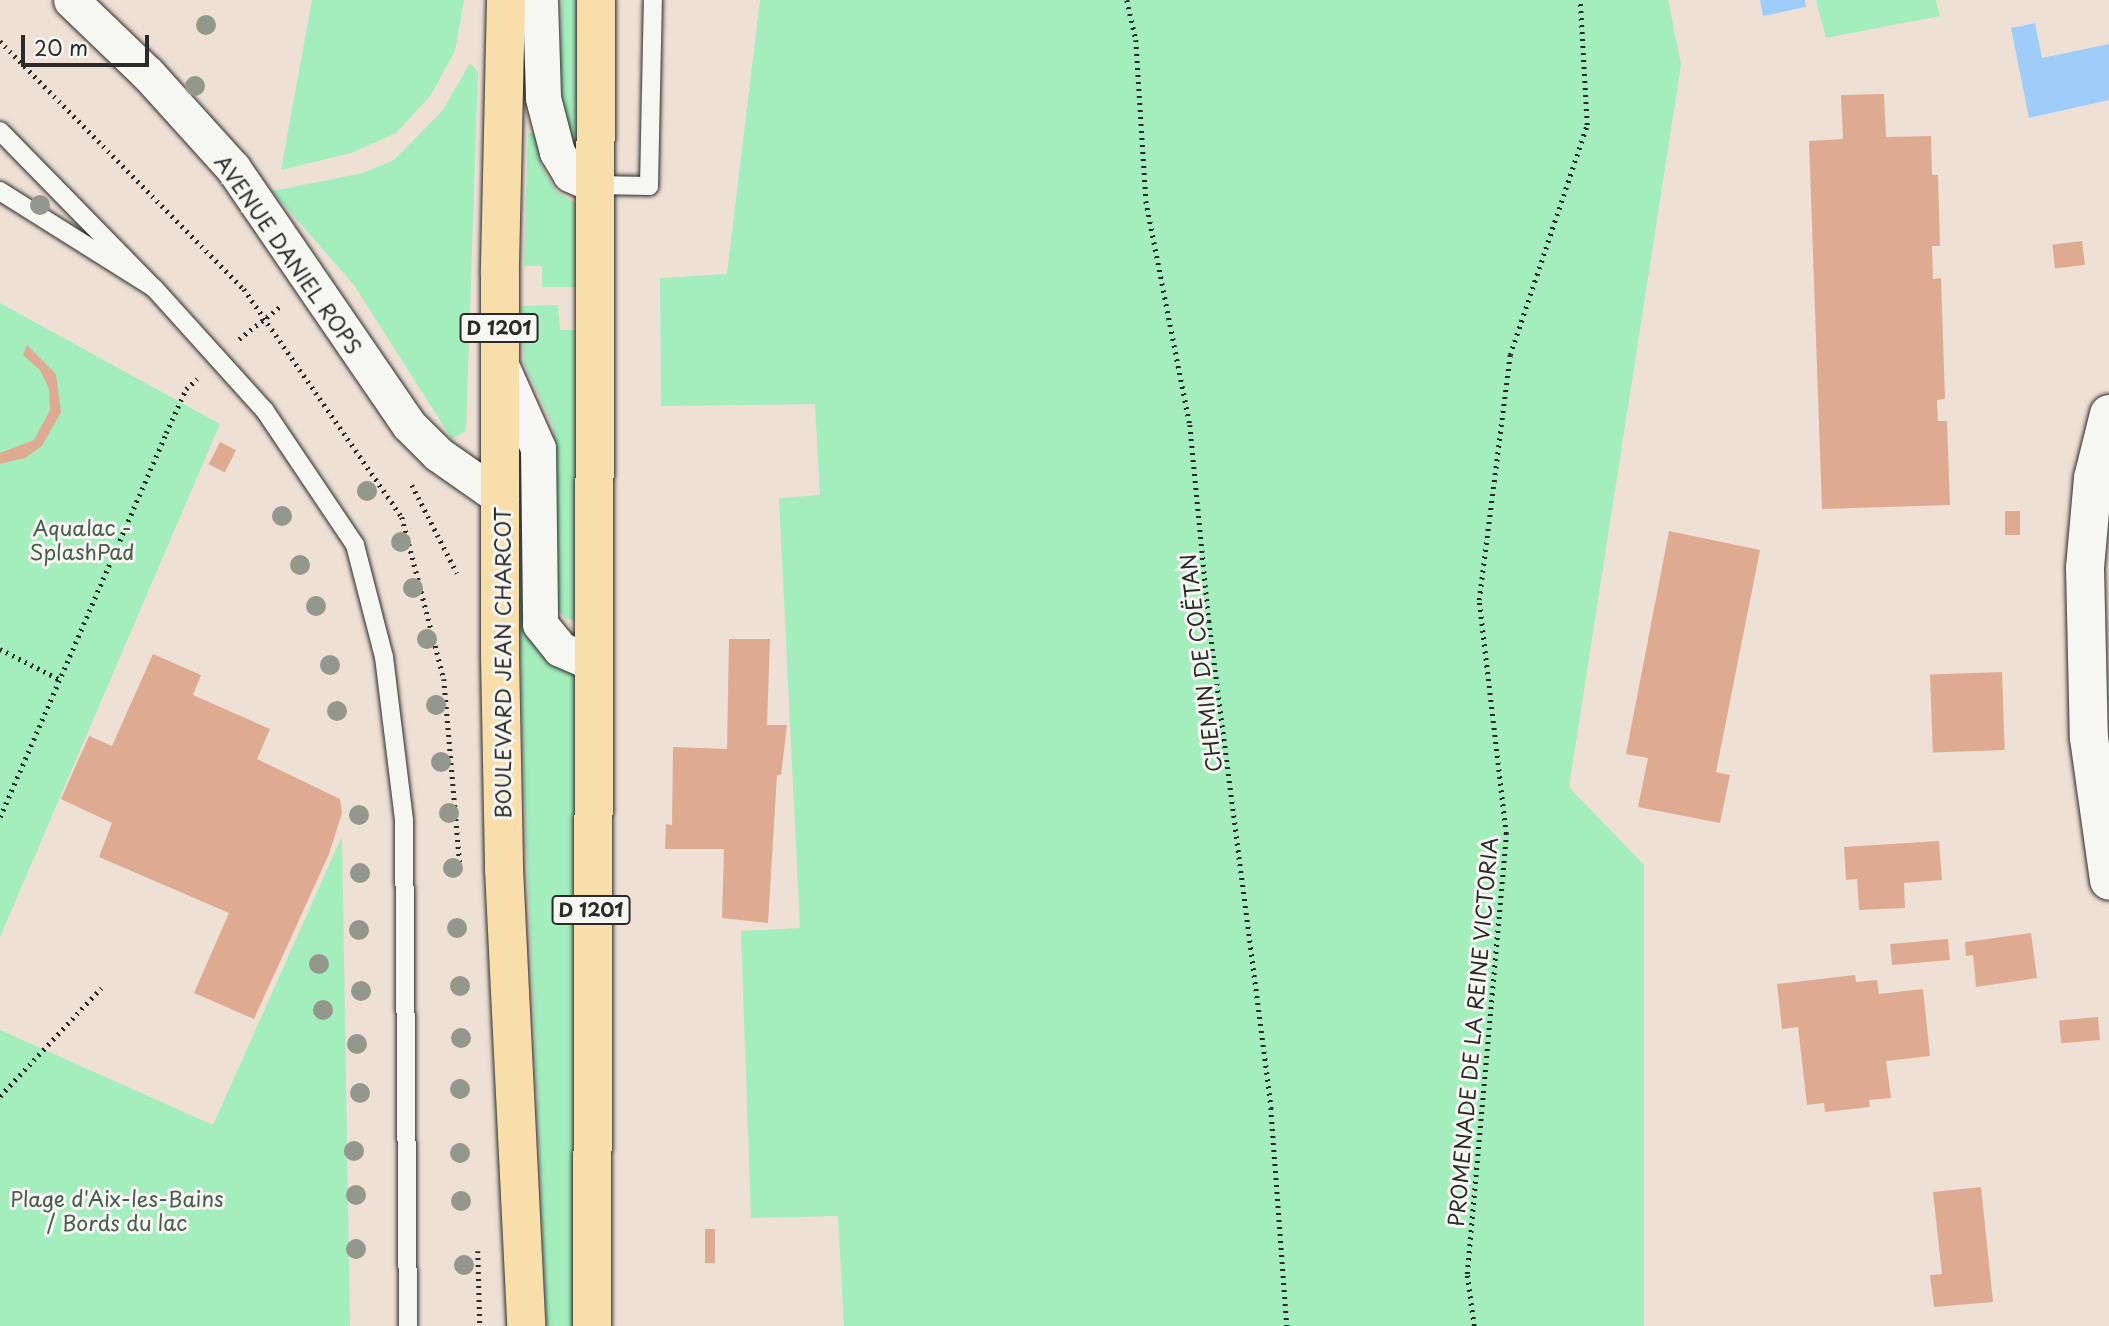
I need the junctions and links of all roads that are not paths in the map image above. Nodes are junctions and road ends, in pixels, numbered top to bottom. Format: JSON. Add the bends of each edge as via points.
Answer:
{"nodes":[{"id":1,"x":72,"y":0,"type":"edge"},
{"id":2,"x":506,"y":0,"type":"edge"},
{"id":3,"x":540,"y":0,"type":"edge"},
{"id":4,"x":596,"y":0,"type":"edge"},
{"id":5,"x":653,"y":0,"type":"edge"},
{"id":6,"x":0,"y":131,"type":"edge"},
{"id":7,"x":595,"y":185,"type":"junction"},
{"id":8,"x":0,"y":191,"type":"edge"},
{"id":9,"x":154,"y":288,"type":"junction"},
{"id":10,"x":499,"y":362,"type":"junction"},
{"id":11,"x":2109,"y":414,"type":"edge"},
{"id":12,"x":501,"y":498,"type":"junction"},
{"id":13,"x":2098,"y":628,"type":"edge"},
{"id":14,"x":591,"y":662,"type":"junction"},
{"id":15,"x":2109,"y":881,"type":"edge"},
{"id":16,"x":408,"y":1326,"type":"edge"},
{"id":17,"x":526,"y":1326,"type":"edge"},
{"id":18,"x":592,"y":1326,"type":"edge"}],
"edges":[{"from":1,"to":12,"type":"street","name":"AVENUE DANIEL ROPS","via":[[148,74],[233,168],[410,425],[438,454]]},
{"from":2,"to":10,"type":"main road","name":"BOULEVARD JEAN CHARCOT","number":"D 1201"},
{"from":3,"to":7,"type":"street","via":[[543,98],[557,152],[570,174]]},
{"from":4,"to":7,"type":"main road","number":"D 1201"},
{"from":5,"to":7,"type":"lane","via":[[649,186]]},
{"from":6,"to":9,"type":"lane"},
{"from":7,"to":14,"type":"main road","number":"D 1201"},
{"from":8,"to":9,"type":"lane"},
{"from":9,"to":16,"type":"lane","via":[[265,411],[355,545],[384,657],[404,821]]},
{"from":10,"to":12,"type":"main road","name":"BOULEVARD JEAN CHARCOT","number":"D 1201"},
{"from":10,"to":14,"type":"street","via":[[538,448],[540,624],[560,649]]},
{"from":11,"to":13,"type":"street","via":[[2086,527]]},
{"from":12,"to":17,"type":"main road","name":"BOULEVARD JEAN CHARCOT","number":"D 1201","via":[[503,869]]},
{"from":13,"to":15,"type":"street","via":[[2090,738]]},
{"from":14,"to":18,"type":"main road","number":"D 1201"}]}
